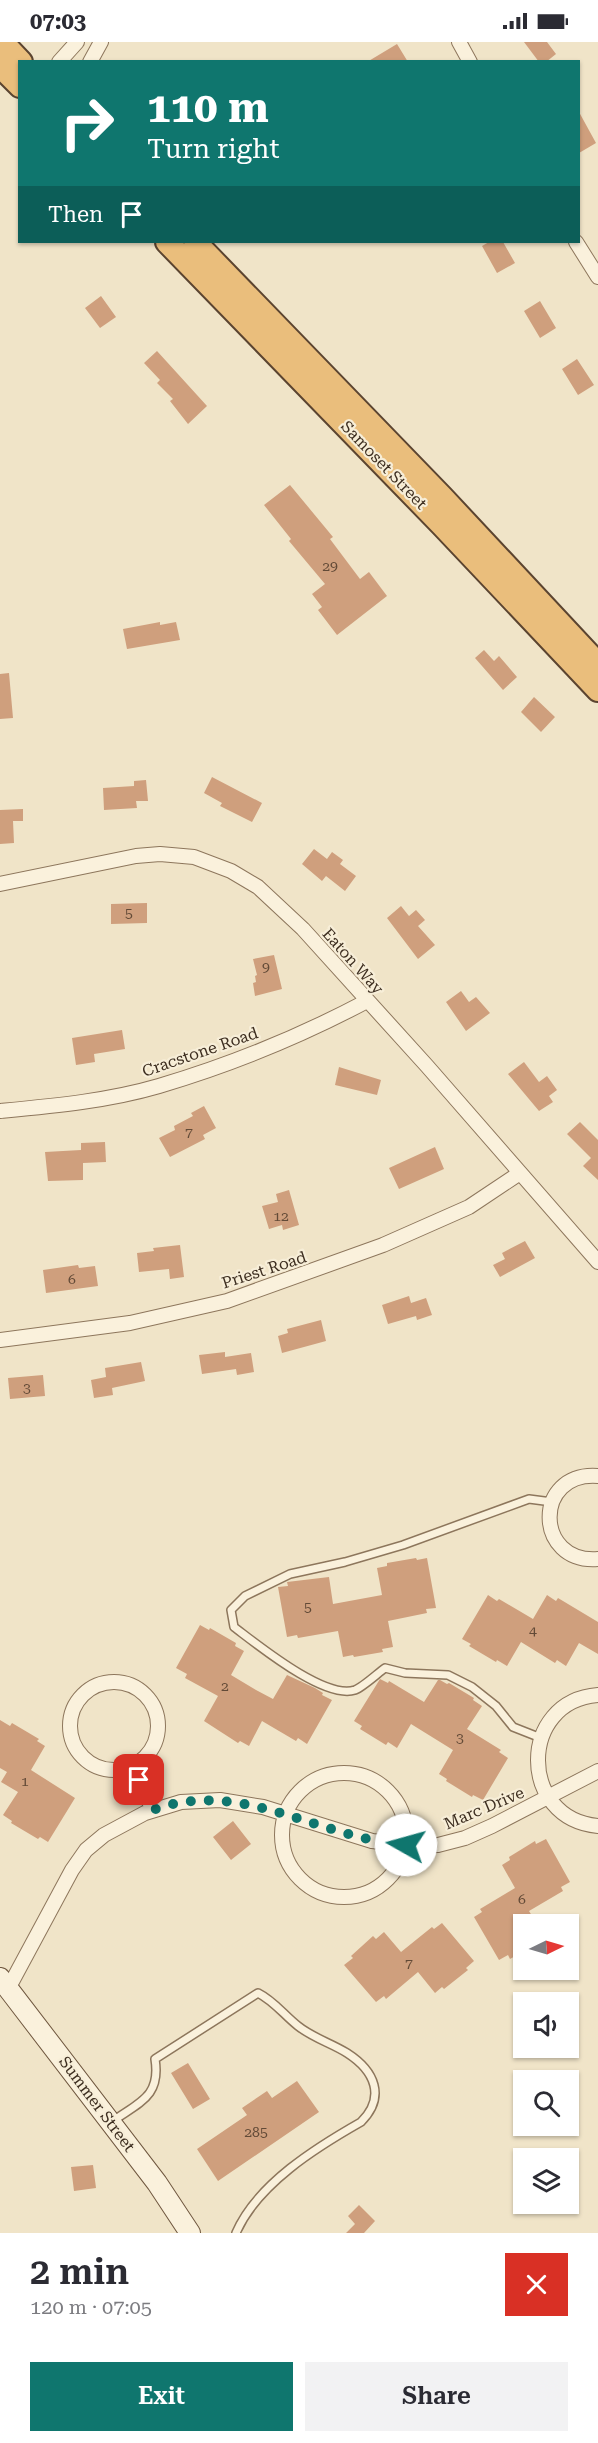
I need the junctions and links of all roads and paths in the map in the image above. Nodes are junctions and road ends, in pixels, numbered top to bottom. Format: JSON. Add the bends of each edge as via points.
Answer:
{"nodes":[{"id":1,"x":2,"y":42,"type":"edge"},
{"id":2,"x":76,"y":42,"type":"edge"},
{"id":3,"x":101,"y":42,"type":"edge"},
{"id":4,"x":459,"y":42,"type":"edge"},
{"id":5,"x":19,"y":60,"type":"edge"},
{"id":6,"x":61,"y":60,"type":"edge"},
{"id":7,"x":91,"y":60,"type":"edge"},
{"id":8,"x":469,"y":60,"type":"edge"},
{"id":9,"x":0,"y":66,"type":"edge"},
{"id":10,"x":18,"y":84,"type":"edge"},
{"id":11,"x":168,"y":243,"type":"edge"},
{"id":12,"x":196,"y":243,"type":"edge"},
{"id":13,"x":577,"y":243,"type":"edge"},
{"id":14,"x":598,"y":277,"type":"edge"},
{"id":15,"x":598,"y":664,"type":"edge"},
{"id":16,"x":598,"y":690,"type":"edge"},
{"id":17,"x":0,"y":884,"type":"edge"},
{"id":18,"x":367,"y":1002,"type":"junction"},
{"id":19,"x":0,"y":1112,"type":"edge"},
{"id":20,"x":520,"y":1173,"type":"junction"},
{"id":21,"x":598,"y":1262,"type":"edge"},
{"id":22,"x":0,"y":1340,"type":"edge"},
{"id":23,"x":598,"y":1476,"type":"edge"},
{"id":24,"x":552,"y":1502,"type":"junction"},
{"id":25,"x":598,"y":1559,"type":"edge"},
{"id":26,"x":598,"y":1695,"type":"edge"},
{"id":27,"x":541,"y":1738,"type":"junction"},
{"id":28,"x":132,"y":1766,"type":"junction"},
{"id":29,"x":598,"y":1771,"type":"edge"},
{"id":30,"x":548,"y":1798,"type":"junction"},
{"id":31,"x":153,"y":1810,"type":"junction"},
{"id":32,"x":285,"y":1815,"type":"junction"},
{"id":33,"x":598,"y":1826,"type":"edge"},
{"id":34,"x":406,"y":1845,"type":"junction"},
{"id":35,"x":4,"y":1984,"type":"edge"},
{"id":36,"x":111,"y":2122,"type":"junction"},
{"id":37,"x":190,"y":2233,"type":"edge"},
{"id":38,"x":236,"y":2233,"type":"edge"}],
"edges":[{"from":1,"to":5,"type":"highway"},
{"from":2,"to":6,"type":"street"},
{"from":3,"to":7,"type":"street"},
{"from":4,"to":8,"type":"street"},
{"from":9,"to":10,"type":"highway"},
{"from":11,"to":16,"type":"highway","name":"Samoset Street"},
{"from":12,"to":15,"type":"highway","name":"Samoset Street"},
{"from":13,"to":14,"type":"street"},
{"from":17,"to":18,"type":"street","name":"Eaton Way","via":[[136,856],[194,857],[231,871],[258,887],[303,929]]},
{"from":18,"to":19,"type":"street","name":"Cracstone Road","via":[[276,1044],[157,1087],[65,1105]]},
{"from":18,"to":20,"type":"street","name":"Eaton Way"},
{"from":20,"to":21,"type":"street","name":"Eaton Way"},
{"from":20,"to":22,"type":"street","name":"Priest Road","via":[[469,1207],[383,1245],[227,1300],[130,1323]]},
{"from":23,"to":24,"type":"street","via":[[570,1481]]},
{"from":24,"to":25,"type":"street","via":[[549,1518],[556,1541],[575,1556]]},
{"from":24,"to":27,"type":"lane","via":[[529,1500],[403,1545],[290,1574],[245,1596],[231,1610],[234,1627],[288,1667],[333,1689],[355,1690],[385,1668],[448,1675],[472,1687],[513,1726]]},
{"from":26,"to":27,"type":"street","via":[[574,1701],[560,1710]]},
{"from":27,"to":30,"type":"street","via":[[537,1769]]},
{"from":28,"to":28,"type":"street","via":[[111,1770],[91,1763],[72,1738],[75,1706],[99,1685],[127,1684],[142,1692],[153,1706],[158,1723],[155,1741],[146,1756]]},
{"from":28,"to":31,"type":"street"},
{"from":29,"to":30,"type":"street","name":"Marc Drive"},
{"from":30,"to":33,"type":"street","via":[[573,1820]]},
{"from":30,"to":34,"type":"street","name":"Marc Drive","via":[[465,1838],[438,1845]]},
{"from":31,"to":32,"type":"street","name":"Marc Drive","via":[[181,1802],[220,1800]]},
{"from":31,"to":35,"type":"street","name":"Marc Drive","via":[[124,1822],[86,1850]]},
{"from":32,"to":34,"type":"street","name":"Marc Drive","via":[[363,1838]]},
{"from":32,"to":34,"type":"street","via":[[296,1796],[311,1782],[338,1772],[366,1776],[399,1803],[407,1831]]},
{"from":32,"to":34,"type":"street","via":[[282,1842],[291,1868],[323,1893],[350,1897],[376,1889],[396,1870]]},
{"from":35,"to":36,"type":"main road","name":"Summer Street"},
{"from":36,"to":37,"type":"main road","name":"Summer Street"},
{"from":36,"to":38,"type":"lane","via":[[151,2095],[158,2074],[155,2059],[258,1993],[271,1999],[298,2026],[349,2054],[372,2079],[375,2105],[361,2122],[291,2167],[253,2206]]}]}
